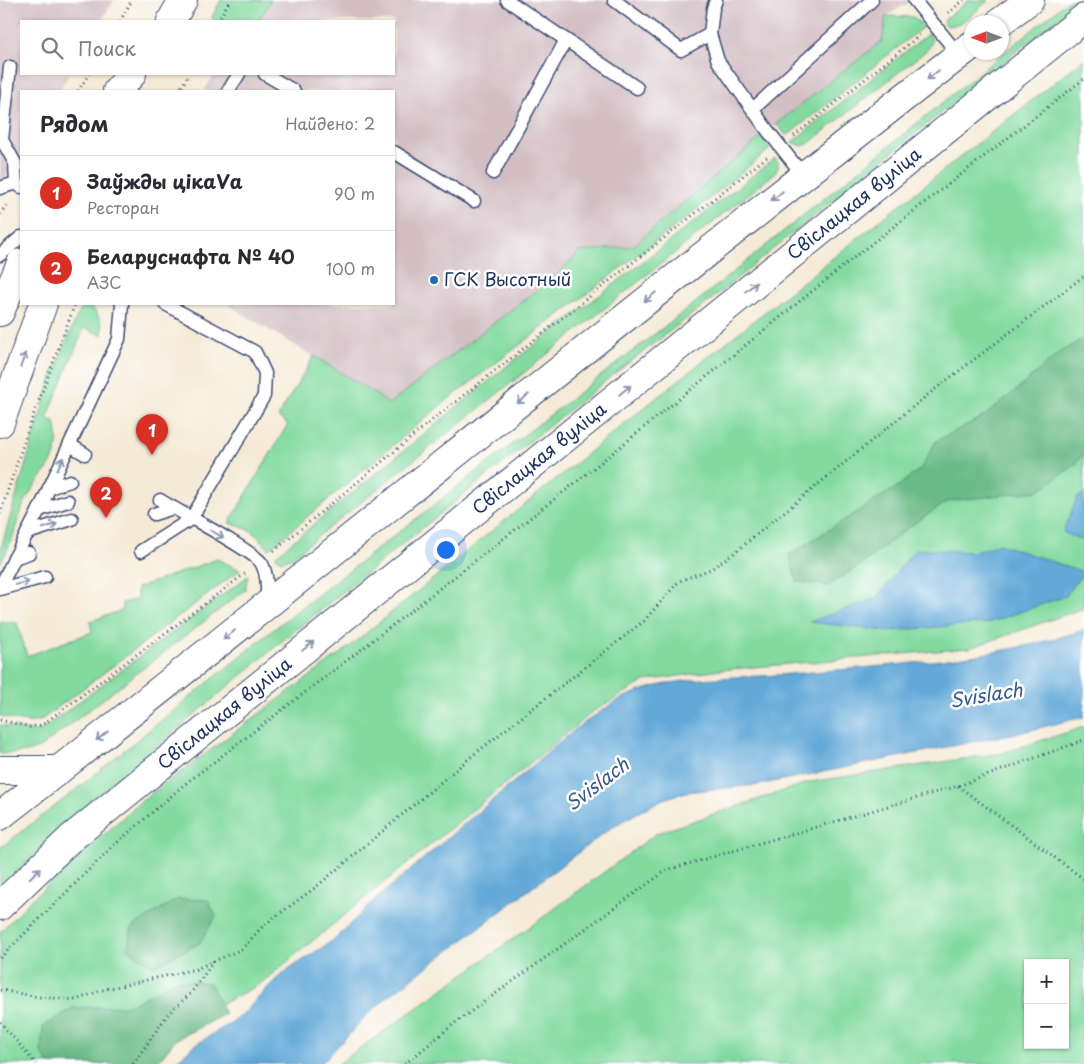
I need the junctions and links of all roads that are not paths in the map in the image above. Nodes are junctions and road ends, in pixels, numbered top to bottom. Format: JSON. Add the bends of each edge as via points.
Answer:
{"nodes":[{"id":1,"x":507,"y":0,"type":"edge"},
{"id":2,"x":614,"y":0,"type":"edge"},
{"id":3,"x":716,"y":0,"type":"edge"},
{"id":4,"x":872,"y":0,"type":"edge"},
{"id":5,"x":914,"y":0,"type":"edge"},
{"id":6,"x":1030,"y":0,"type":"edge"},
{"id":7,"x":1009,"y":15,"type":"edge"},
{"id":8,"x":1084,"y":18,"type":"edge"},
{"id":9,"x":710,"y":34,"type":"junction"},
{"id":10,"x":566,"y":40,"type":"junction"},
{"id":11,"x":964,"y":49,"type":"edge"},
{"id":12,"x":964,"y":51,"type":"edge"},
{"id":13,"x":10,"y":67,"type":"dead end"},
{"id":14,"x":131,"y":75,"type":"edge"},
{"id":15,"x":143,"y":75,"type":"edge"},
{"id":16,"x":238,"y":75,"type":"edge"},
{"id":17,"x":267,"y":75,"type":"edge"},
{"id":18,"x":637,"y":88,"type":"dead end"},
{"id":19,"x":118,"y":90,"type":"edge"},
{"id":20,"x":136,"y":90,"type":"edge"},
{"id":21,"x":229,"y":90,"type":"edge"},
{"id":22,"x":292,"y":90,"type":"edge"},
{"id":23,"x":753,"y":109,"type":"junction"},
{"id":24,"x":395,"y":153,"type":"edge"},
{"id":25,"x":493,"y":173,"type":"dead end"},
{"id":26,"x":803,"y":175,"type":"junction"},
{"id":27,"x":19,"y":185,"type":"edge"},
{"id":28,"x":0,"y":188,"type":"edge"},
{"id":29,"x":474,"y":201,"type":"dead end"},
{"id":30,"x":20,"y":238,"type":"edge"},
{"id":31,"x":0,"y":255,"type":"edge"},
{"id":32,"x":20,"y":265,"type":"edge"},
{"id":33,"x":43,"y":305,"type":"edge"},
{"id":34,"x":122,"y":305,"type":"edge"},
{"id":35,"x":167,"y":305,"type":"edge"},
{"id":36,"x":0,"y":312,"type":"edge"},
{"id":37,"x":0,"y":423,"type":"edge"},
{"id":38,"x":70,"y":445,"type":"junction"},
{"id":39,"x":85,"y":454,"type":"dead end"},
{"id":40,"x":70,"y":481,"type":"dead end"},
{"id":41,"x":49,"y":488,"type":"junction"},
{"id":42,"x":160,"y":500,"type":"dead end"},
{"id":43,"x":68,"y":501,"type":"dead end"},
{"id":44,"x":173,"y":508,"type":"junction"},
{"id":45,"x":39,"y":510,"type":"junction"},
{"id":46,"x":154,"y":514,"type":"dead end"},
{"id":47,"x":72,"y":518,"type":"dead end"},
{"id":48,"x":191,"y":519,"type":"junction"},
{"id":49,"x":27,"y":533,"type":"junction"},
{"id":50,"x":141,"y":551,"type":"dead end"},
{"id":51,"x":29,"y":553,"type":"dead end"},
{"id":52,"x":14,"y":558,"type":"junction"},
{"id":53,"x":45,"y":577,"type":"dead end"},
{"id":54,"x":0,"y":588,"type":"edge"},
{"id":55,"x":268,"y":604,"type":"junction"},
{"id":56,"x":0,"y":770,"type":"edge"},
{"id":57,"x":59,"y":770,"type":"junction"},
{"id":58,"x":0,"y":816,"type":"edge"},
{"id":59,"x":0,"y":906,"type":"edge"}],
"edges":[{"from":1,"to":10,"type":"lane"},
{"from":2,"to":9,"type":"lane","via":[[681,50]]},
{"from":3,"to":9,"type":"lane"},
{"from":4,"to":23,"type":"lane"},
{"from":5,"to":11,"type":"lane","via":[[934,24]]},
{"from":6,"to":7,"type":"main road"},
{"from":59,"to":8,"type":"main road","name":"Свіслацкая вуліца","one_way":true,"via":[[70,839]]},
{"from":9,"to":23,"type":"lane","via":[[718,60]]},
{"from":10,"to":18,"type":"lane"},
{"from":10,"to":25,"type":"lane"},
{"from":12,"to":26,"type":"main road","one_way":true},
{"from":13,"to":27,"type":"lane","via":[[2,140],[15,163]]},
{"from":14,"to":19,"type":"main road"},
{"from":15,"to":20,"type":"main road"},
{"from":16,"to":21,"type":"lane"},
{"from":17,"to":22,"type":"lane"},
{"from":23,"to":26,"type":"lane"},
{"from":24,"to":29,"type":"lane"},
{"from":26,"to":55,"type":"main road","one_way":true},
{"from":27,"to":28,"type":"lane"},
{"from":30,"to":31,"type":"lane"},
{"from":32,"to":36,"type":"main road"},
{"from":37,"to":33,"type":"main road","one_way":true},
{"from":34,"to":38,"type":"lane","via":[[119,339]]},
{"from":35,"to":48,"type":"lane","via":[[255,352],[265,373],[264,396]]},
{"from":38,"to":39,"type":"lane"},
{"from":41,"to":38,"type":"lane","one_way":true},
{"from":40,"to":41,"type":"lane"},
{"from":41,"to":45,"type":"lane"},
{"from":42,"to":44,"type":"lane"},
{"from":43,"to":45,"type":"lane"},
{"from":44,"to":46,"type":"lane"},
{"from":44,"to":48,"type":"lane"},
{"from":45,"to":49,"type":"lane"},
{"from":49,"to":47,"type":"lane","one_way":true},
{"from":48,"to":50,"type":"lane"},
{"from":48,"to":55,"type":"lane","one_way":true,"via":[[261,562],[267,578]]},
{"from":49,"to":52,"type":"lane"},
{"from":51,"to":52,"type":"lane"},
{"from":52,"to":54,"type":"lane"},
{"from":54,"to":53,"type":"lane","one_way":true},
{"from":55,"to":57,"type":"main road","one_way":true},
{"from":56,"to":57,"type":"main road"},
{"from":57,"to":58,"type":"main road"}]}
